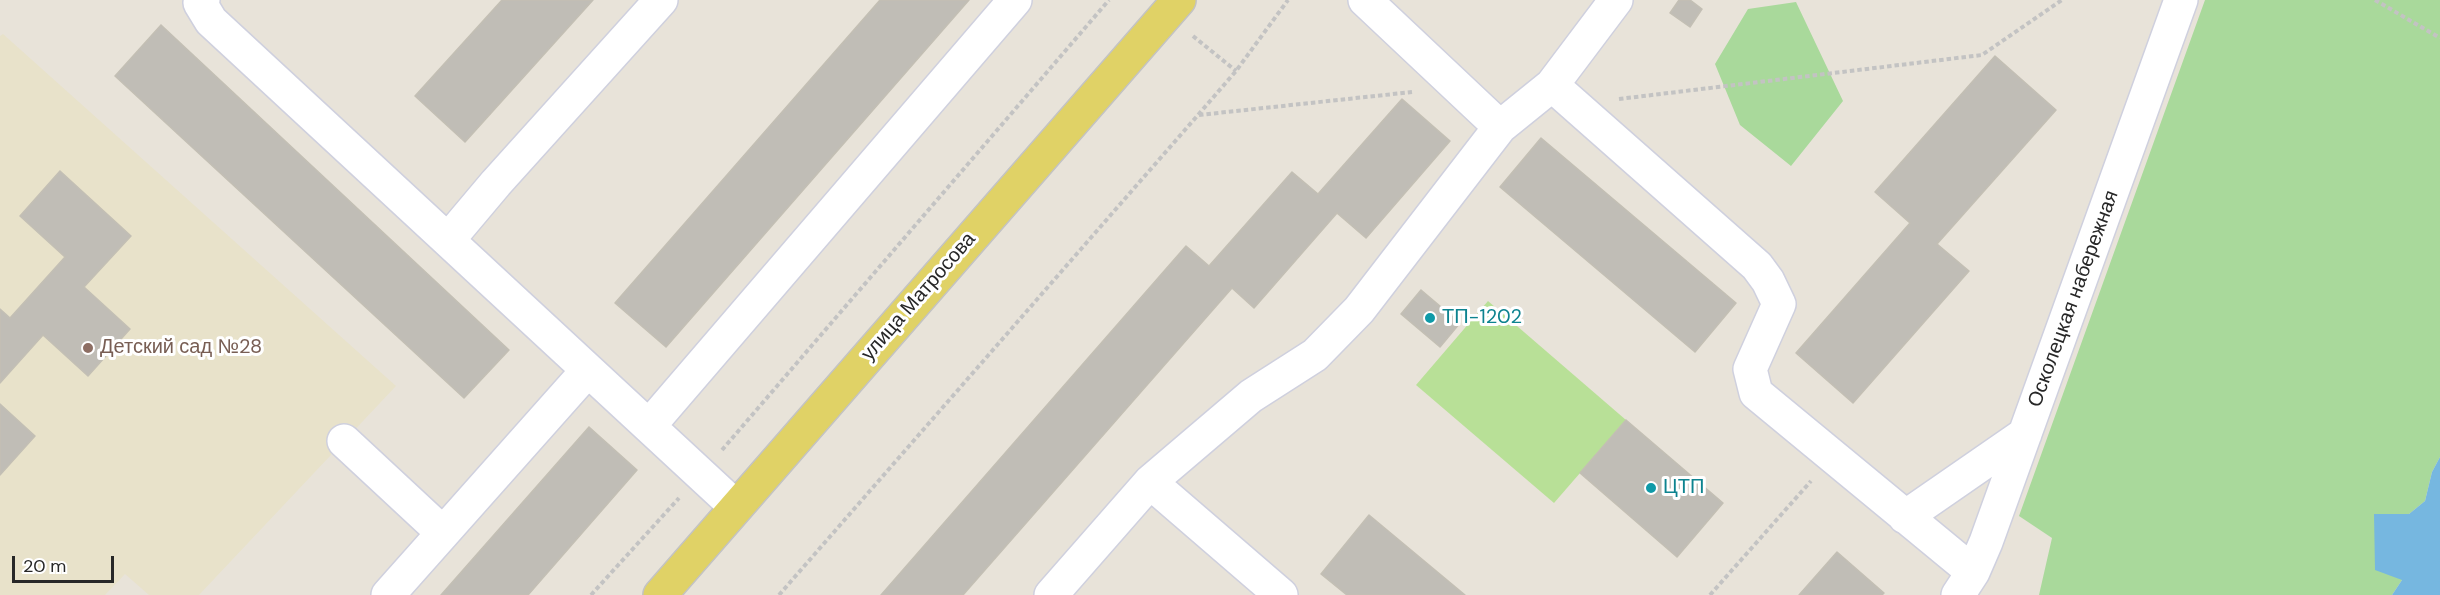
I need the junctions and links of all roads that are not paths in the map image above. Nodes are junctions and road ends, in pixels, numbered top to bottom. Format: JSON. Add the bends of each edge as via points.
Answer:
{"nodes":[{"id":1,"x":661,"y":0,"type":"edge"},
{"id":2,"x":1015,"y":0,"type":"edge"},
{"id":3,"x":1179,"y":0,"type":"edge"},
{"id":4,"x":1365,"y":0,"type":"edge"},
{"id":5,"x":1616,"y":0,"type":"edge"},
{"id":6,"x":2181,"y":0,"type":"edge"},
{"id":7,"x":198,"y":1,"type":"edge"},
{"id":8,"x":1564,"y":95,"type":"junction"},
{"id":9,"x":1500,"y":127,"type":"junction"},
{"id":10,"x":448,"y":240,"type":"junction"},
{"id":11,"x":588,"y":370,"type":"junction"},
{"id":12,"x":649,"y":426,"type":"junction"},
{"id":13,"x":2025,"y":434,"type":"junction"},
{"id":14,"x":344,"y":441,"type":"dead end"},
{"id":15,"x":1150,"y":482,"type":"junction"},
{"id":16,"x":736,"y":507,"type":"junction"},
{"id":17,"x":1905,"y":516,"type":"junction"},
{"id":18,"x":443,"y":533,"type":"junction"},
{"id":19,"x":1965,"y":584,"type":"edge"},
{"id":20,"x":388,"y":595,"type":"edge"},
{"id":21,"x":660,"y":595,"type":"edge"},
{"id":22,"x":1052,"y":595,"type":"edge"},
{"id":23,"x":1281,"y":595,"type":"edge"}],
"edges":[{"from":1,"to":10,"type":"street"},
{"from":2,"to":12,"type":"street"},
{"from":3,"to":16,"type":"main road","name":"улица Матросова"},
{"from":4,"to":9,"type":"street"},
{"from":5,"to":8,"type":"street"},
{"from":6,"to":13,"type":"street","name":"Осколецкая набережная"},
{"from":7,"to":10,"type":"street","via":[[211,21]]},
{"from":8,"to":9,"type":"street"},
{"from":8,"to":17,"type":"street","via":[[1757,266],[1779,304],[1750,369],[1756,393]]},
{"from":9,"to":15,"type":"street","via":[[1359,310],[1315,355],[1251,396]]},
{"from":10,"to":11,"type":"street"},
{"from":11,"to":12,"type":"street"},
{"from":11,"to":18,"type":"street"},
{"from":12,"to":16,"type":"street"},
{"from":13,"to":17,"type":"street"},
{"from":13,"to":19,"type":"street","name":"Осколецкая набережная"},
{"from":14,"to":18,"type":"street"},
{"from":15,"to":22,"type":"street"},
{"from":15,"to":23,"type":"street"},
{"from":16,"to":21,"type":"main road","name":"улица Матросова"},
{"from":17,"to":19,"type":"street"},
{"from":18,"to":20,"type":"street"}]}
